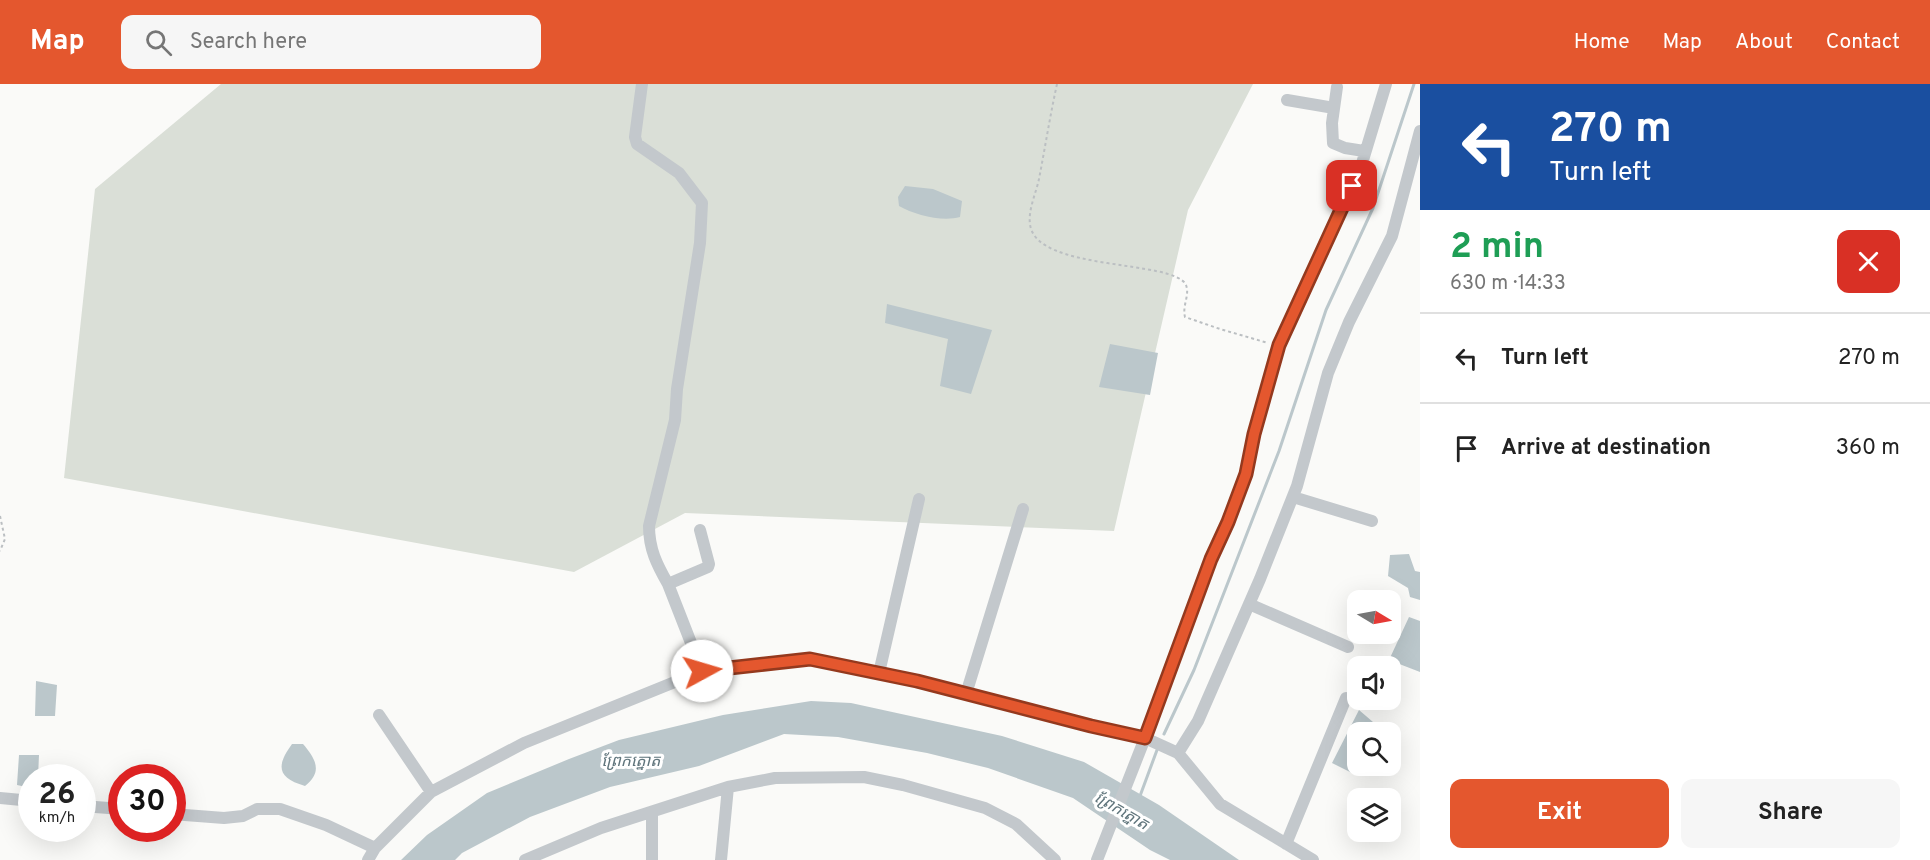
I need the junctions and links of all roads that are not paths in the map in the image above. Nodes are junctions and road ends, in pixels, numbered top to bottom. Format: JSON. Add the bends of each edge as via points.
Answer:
{"nodes":[{"id":1,"x":642,"y":84,"type":"edge"},
{"id":2,"x":1386,"y":84,"type":"edge"},
{"id":3,"x":1337,"y":87,"type":"dead end"},
{"id":4,"x":1287,"y":100,"type":"dead end"},
{"id":5,"x":1334,"y":108,"type":"junction"},
{"id":6,"x":1420,"y":131,"type":"edge"},
{"id":7,"x":1364,"y":151,"type":"junction"},
{"id":8,"x":1293,"y":497,"type":"junction"},
{"id":9,"x":919,"y":499,"type":"dead end"},
{"id":10,"x":1023,"y":509,"type":"dead end"},
{"id":11,"x":1372,"y":521,"type":"dead end"},
{"id":12,"x":700,"y":530,"type":"dead end"},
{"id":13,"x":668,"y":584,"type":"junction"},
{"id":14,"x":1249,"y":604,"type":"junction"},
{"id":15,"x":1348,"y":647,"type":"dead end"},
{"id":16,"x":702,"y":671,"type":"junction"},
{"id":17,"x":879,"y":673,"type":"junction"},
{"id":18,"x":966,"y":693,"type":"junction"},
{"id":19,"x":1346,"y":698,"type":"dead end"},
{"id":20,"x":379,"y":715,"type":"dead end"},
{"id":21,"x":1145,"y":738,"type":"junction"},
{"id":22,"x":1178,"y":753,"type":"junction"},
{"id":23,"x":728,"y":787,"type":"junction"},
{"id":24,"x":431,"y":792,"type":"junction"},
{"id":25,"x":0,"y":798,"type":"edge"},
{"id":26,"x":18,"y":800,"type":"edge"},
{"id":27,"x":652,"y":812,"type":"junction"},
{"id":28,"x":186,"y":815,"type":"edge"},
{"id":29,"x":1286,"y":844,"type":"junction"},
{"id":30,"x":375,"y":848,"type":"junction"},
{"id":31,"x":1099,"y":854,"type":"edge"},
{"id":32,"x":1043,"y":856,"type":"edge"},
{"id":33,"x":368,"y":860,"type":"edge"},
{"id":34,"x":525,"y":860,"type":"edge"},
{"id":35,"x":652,"y":860,"type":"edge"},
{"id":36,"x":721,"y":860,"type":"edge"},
{"id":37,"x":1055,"y":860,"type":"edge"},
{"id":38,"x":1313,"y":860,"type":"edge"}],
"edges":[{"from":1,"to":13,"type":"street","via":[[637,144],[679,173],[702,203],[675,420],[649,526],[655,561]]},
{"from":2,"to":7,"type":"street"},
{"from":3,"to":5,"type":"street"},
{"from":4,"to":5,"type":"street"},
{"from":5,"to":7,"type":"street","via":[[1333,143]]},
{"from":6,"to":8,"type":"street","via":[[1392,236],[1328,373]]},
{"from":7,"to":21,"type":"street","via":[[1360,170],[1279,345],[1246,474]]},
{"from":8,"to":11,"type":"street"},
{"from":8,"to":14,"type":"street"},
{"from":9,"to":17,"type":"street"},
{"from":10,"to":18,"type":"street"},
{"from":12,"to":13,"type":"street","via":[[708,567]]},
{"from":13,"to":16,"type":"street"},
{"from":14,"to":15,"type":"street"},
{"from":14,"to":22,"type":"street","via":[[1198,721]]},
{"from":16,"to":17,"type":"street","via":[[810,659]]},
{"from":16,"to":24,"type":"street","via":[[524,742]]},
{"from":17,"to":18,"type":"street"},
{"from":18,"to":21,"type":"street"},
{"from":19,"to":29,"type":"street"},
{"from":20,"to":24,"type":"street"},
{"from":21,"to":22,"type":"street"},
{"from":21,"to":31,"type":"street"},
{"from":22,"to":29,"type":"street","via":[[1220,804]]},
{"from":23,"to":27,"type":"street"},
{"from":23,"to":32,"type":"street","via":[[775,778],[864,777],[903,784],[986,808],[1016,824]]},
{"from":23,"to":36,"type":"street"},
{"from":24,"to":30,"type":"street"},
{"from":25,"to":26,"type":"street"},
{"from":27,"to":34,"type":"street"},
{"from":27,"to":35,"type":"street"},
{"from":28,"to":30,"type":"street","via":[[224,818],[243,816],[257,809],[280,809]]},
{"from":29,"to":38,"type":"street"},
{"from":30,"to":33,"type":"street"},
{"from":32,"to":37,"type":"street"}]}
